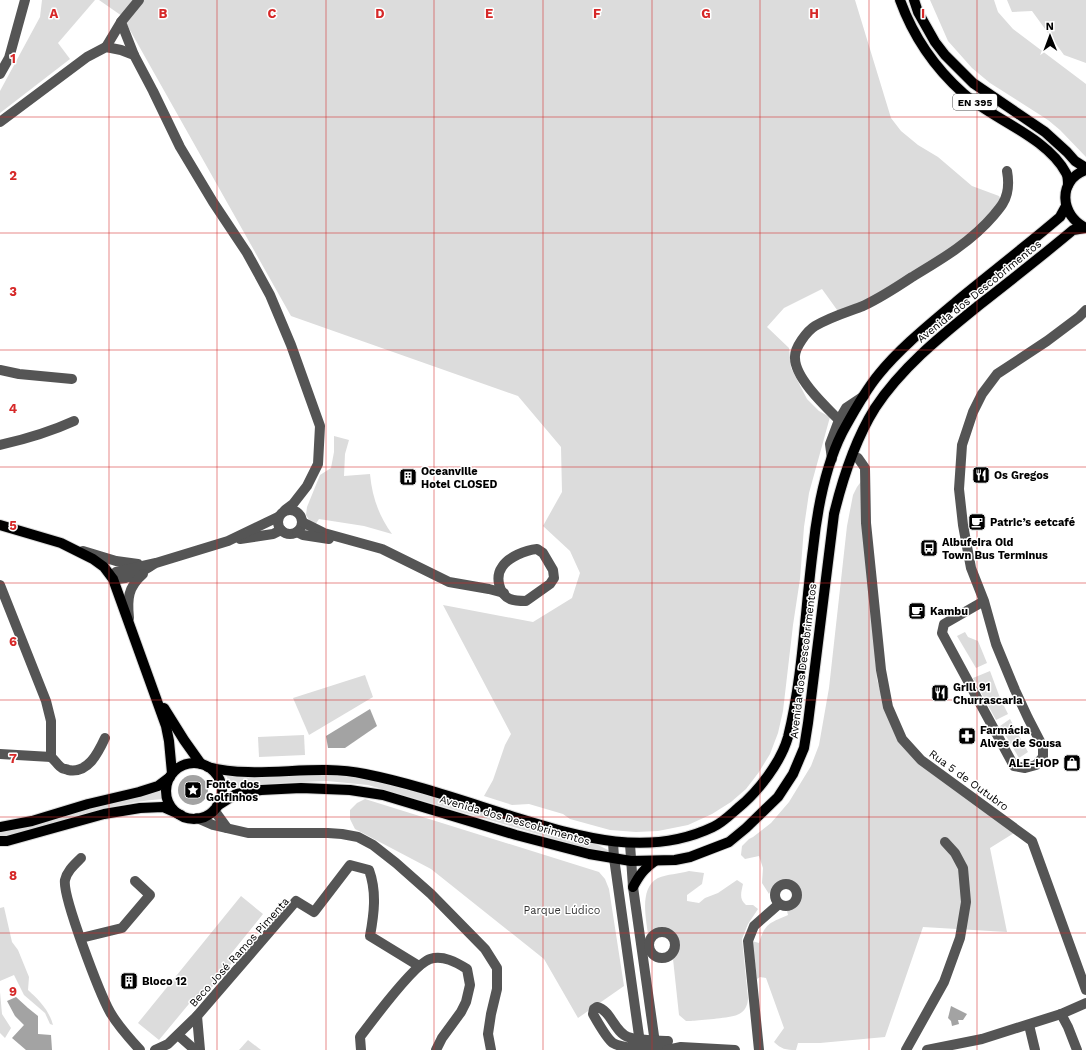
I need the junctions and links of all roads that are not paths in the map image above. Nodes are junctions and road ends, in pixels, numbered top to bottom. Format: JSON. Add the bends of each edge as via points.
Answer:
{"nodes":[{"id":1,"x":25,"y":0,"type":"edge"},
{"id":2,"x":139,"y":0,"type":"edge"},
{"id":3,"x":900,"y":0,"type":"edge"},
{"id":4,"x":914,"y":0,"type":"edge"},
{"id":5,"x":121,"y":22,"type":"junction"},
{"id":6,"x":106,"y":47,"type":"junction"},
{"id":7,"x":134,"y":55,"type":"junction"},
{"id":8,"x":0,"y":74,"type":"edge"},
{"id":9,"x":0,"y":122,"type":"edge"},
{"id":10,"x":1086,"y":169,"type":"edge"},
{"id":11,"x":1007,"y":171,"type":"dead end"},
{"id":12,"x":1068,"y":185,"type":"junction"},
{"id":13,"x":1066,"y":206,"type":"junction"},
{"id":14,"x":1086,"y":228,"type":"edge"},
{"id":15,"x":1086,"y":310,"type":"edge"},
{"id":16,"x":0,"y":370,"type":"edge"},
{"id":17,"x":72,"y":379,"type":"dead end"},
{"id":18,"x":864,"y":396,"type":"junction"},
{"id":19,"x":839,"y":420,"type":"junction"},
{"id":20,"x":74,"y":421,"type":"dead end"},
{"id":21,"x":0,"y":445,"type":"edge"},
{"id":22,"x":858,"y":458,"type":"dead end"},
{"id":23,"x":832,"y":460,"type":"junction"},
{"id":24,"x":307,"y":486,"type":"junction"},
{"id":25,"x":282,"y":514,"type":"junction"},
{"id":26,"x":302,"y":520,"type":"junction"},
{"id":27,"x":0,"y":525,"type":"edge"},
{"id":28,"x":281,"y":530,"type":"junction"},
{"id":29,"x":297,"y":532,"type":"junction"},
{"id":30,"x":228,"y":540,"type":"junction"},
{"id":31,"x":61,"y":543,"type":"junction"},
{"id":32,"x":382,"y":549,"type":"junction"},
{"id":33,"x":156,"y":563,"type":"junction"},
{"id":34,"x":499,"y":575,"type":"junction"},
{"id":35,"x":113,"y":579,"type":"junction"},
{"id":36,"x":0,"y":585,"type":"edge"},
{"id":37,"x":480,"y":587,"type":"junction"},
{"id":38,"x":504,"y":594,"type":"junction"},
{"id":39,"x":984,"y":601,"type":"junction"},
{"id":40,"x":129,"y":625,"type":"junction"},
{"id":41,"x":152,"y":687,"type":"junction"},
{"id":42,"x":104,"y":738,"type":"dead end"},
{"id":43,"x":0,"y":754,"type":"edge"},
{"id":44,"x":51,"y":757,"type":"junction"},
{"id":45,"x":204,"y":765,"type":"junction"},
{"id":46,"x":171,"y":775,"type":"junction"},
{"id":47,"x":216,"y":808,"type":"junction"},
{"id":48,"x":181,"y":815,"type":"junction"},
{"id":49,"x":197,"y":818,"type":"junction"},
{"id":50,"x":0,"y":827,"type":"edge"},
{"id":51,"x":227,"y":828,"type":"junction"},
{"id":52,"x":0,"y":842,"type":"edge"},
{"id":53,"x":613,"y":842,"type":"junction"},
{"id":54,"x":945,"y":842,"type":"dead end"},
{"id":55,"x":630,"y":844,"type":"junction"},
{"id":56,"x":81,"y":858,"type":"dead end"},
{"id":57,"x":614,"y":858,"type":"junction"},
{"id":58,"x":631,"y":861,"type":"junction"},
{"id":59,"x":655,"y":861,"type":"junction"},
{"id":60,"x":135,"y":881,"type":"dead end"},
{"id":61,"x":633,"y":886,"type":"junction"},
{"id":62,"x":779,"y":904,"type":"dead end"},
{"id":63,"x":81,"y":938,"type":"junction"},
{"id":64,"x":419,"y":966,"type":"junction"},
{"id":65,"x":1086,"y":990,"type":"edge"},
{"id":66,"x":1086,"y":1003,"type":"edge"},
{"id":67,"x":1060,"y":1014,"type":"junction"},
{"id":68,"x":197,"y":1016,"type":"junction"},
{"id":69,"x":652,"y":1022,"type":"junction"},
{"id":70,"x":1029,"y":1024,"type":"junction"},
{"id":71,"x":178,"y":1035,"type":"junction"},
{"id":72,"x":636,"y":1046,"type":"edge"},
{"id":73,"x":655,"y":1046,"type":"edge"},
{"id":74,"x":668,"y":1047,"type":"edge"},
{"id":75,"x":140,"y":1050,"type":"edge"},
{"id":76,"x":155,"y":1050,"type":"edge"},
{"id":77,"x":195,"y":1050,"type":"edge"},
{"id":78,"x":200,"y":1050,"type":"edge"},
{"id":79,"x":361,"y":1050,"type":"edge"},
{"id":80,"x":436,"y":1050,"type":"edge"},
{"id":81,"x":491,"y":1050,"type":"edge"},
{"id":82,"x":735,"y":1050,"type":"edge"},
{"id":83,"x":759,"y":1050,"type":"edge"},
{"id":84,"x":906,"y":1050,"type":"edge"},
{"id":85,"x":927,"y":1050,"type":"edge"},
{"id":86,"x":1035,"y":1050,"type":"edge"},
{"id":87,"x":1077,"y":1050,"type":"edge"}],
"edges":[{"from":1,"to":8,"type":"street","via":[[9,58]]},
{"from":2,"to":5,"type":"street"},
{"from":3,"to":12,"type":"main road","number":"EN 395","via":[[906,17],[924,49],[946,76],[964,94],[1048,151],[1067,174]]},
{"from":4,"to":10,"type":"main road","number":"EN 395","via":[[935,42],[967,78],[1045,132]]},
{"from":5,"to":6,"type":"street"},
{"from":5,"to":7,"type":"street"},
{"from":6,"to":7,"type":"street"},
{"from":6,"to":9,"type":"street","via":[[87,57]]},
{"from":7,"to":24,"type":"street","via":[[180,147],[254,265],[291,345],[320,426],[318,464]]},
{"from":10,"to":12,"type":"main road"},
{"from":11,"to":19,"type":"street","via":[[1008,193],[1003,204],[976,234],[898,286],[864,305],[814,326],[797,346],[794,356],[795,367],[824,406]]},
{"from":12,"to":13,"type":"main road"},
{"from":13,"to":14,"type":"main road","via":[[1073,220]]},
{"from":13,"to":18,"type":"main road","name":"Avenida dos Descobrimentos","via":[[1060,217],[926,326],[878,375]]},
{"from":14,"to":59,"type":"main road","name":"Avenida dos Descobrimentos","via":[[1073,230],[934,342],[895,381],[876,408],[854,450],[841,484],[834,514],[808,723],[804,748],[793,774],[778,797],[729,842],[690,857]]},
{"from":15,"to":39,"type":"street","via":[[1047,341],[997,374],[982,394],[970,417],[962,445],[959,489],[971,568]]},
{"from":16,"to":17,"type":"street"},
{"from":18,"to":19,"type":"street","via":[[846,408]]},
{"from":18,"to":23,"type":"main road","name":"Avenida dos Descobrimentos","via":[[840,437]]},
{"from":19,"to":23,"type":"street","via":[[830,444]]},
{"from":20,"to":21,"type":"street","via":[[53,431]]},
{"from":22,"to":65,"type":"street","name":"Rua 5 de Outubro","via":[[865,468],[866,523],[881,670],[891,714],[902,739],[921,760],[1032,841]]},
{"from":23,"to":55,"type":"main road","name":"Avenida dos Descobrimentos","via":[[817,515],[792,718],[787,742],[777,763],[751,798],[716,826],[680,839]]},
{"from":24,"to":25,"type":"street"},
{"from":24,"to":26,"type":"street","via":[[300,508]]},
{"from":25,"to":26,"type":"street","via":[[293,510]]},
{"from":25,"to":28,"type":"street","via":[[278,524]]},
{"from":25,"to":30,"type":"street"},
{"from":26,"to":29,"type":"street","via":[[302,526]]},
{"from":26,"to":32,"type":"street","via":[[324,533]]},
{"from":27,"to":31,"type":"main road"},
{"from":28,"to":29,"type":"street","via":[[287,534]]},
{"from":28,"to":30,"type":"street","via":[[273,534]]},
{"from":29,"to":32,"type":"street","via":[[366,548]]},
{"from":30,"to":33,"type":"street"},
{"from":31,"to":33,"type":"street","via":[[116,561],[135,564]]},
{"from":31,"to":35,"type":"main road","via":[[93,559],[104,567]]},
{"from":32,"to":37,"type":"street","via":[[449,582]]},
{"from":33,"to":35,"type":"street","via":[[116,572]]},
{"from":33,"to":40,"type":"street","via":[[131,588],[128,604]]},
{"from":34,"to":37,"type":"street"},
{"from":34,"to":38,"type":"street","via":[[499,585]]},
{"from":34,"to":38,"type":"street","via":[[501,567],[506,562],[529,550],[537,549],[543,553],[553,570],[554,578],[550,584],[526,601],[510,599]]},
{"from":35,"to":40,"type":"main road"},
{"from":36,"to":44,"type":"street","via":[[46,701],[51,721]]},
{"from":37,"to":38,"type":"street"},
{"from":39,"to":39,"type":"street","via":[[944,624],[942,633],[1014,766],[1025,768],[1036,765],[1043,757],[1043,747],[1014,690],[996,644]]},
{"from":40,"to":41,"type":"main road"},
{"from":41,"to":45,"type":"main road","via":[[184,740]]},
{"from":41,"to":46,"type":"main road","via":[[166,726]]},
{"from":42,"to":44,"type":"street","via":[[88,765],[81,769],[62,768]]},
{"from":43,"to":44,"type":"street"},
{"from":45,"to":46,"type":"main road","via":[[185,764]]},
{"from":45,"to":47,"type":"main road","via":[[218,777],[221,784],[222,792]]},
{"from":45,"to":53,"type":"main road","name":"Avenida dos Descobrimentos","via":[[225,771],[326,769],[361,773],[398,781],[565,833]]},
{"from":46,"to":48,"type":"main road","via":[[166,794],[169,803]]},
{"from":46,"to":50,"type":"main road","via":[[158,786],[139,792]]},
{"from":47,"to":49,"type":"main road"},
{"from":47,"to":51,"type":"street"},
{"from":47,"to":57,"type":"main road","name":"Avenida dos Descobrimentos","via":[[236,794],[260,790],[350,790],[383,795],[516,835]]},
{"from":48,"to":49,"type":"main road"},
{"from":48,"to":52,"type":"main road","via":[[163,807],[140,808],[104,814]]},
{"from":49,"to":51,"type":"street"},
{"from":51,"to":81,"type":"street","via":[[237,832],[328,833],[358,837],[396,863],[431,894],[485,949],[497,968],[497,990],[488,1034]]},
{"from":53,"to":55,"type":"main road","name":"Avenida dos Descobrimentos"},
{"from":53,"to":57,"type":"street"},
{"from":54,"to":84,"type":"street","via":[[963,868],[966,902],[960,938],[944,982]]},
{"from":55,"to":58,"type":"street"},
{"from":56,"to":63,"type":"street","via":[[67,873],[64,882]]},
{"from":57,"to":58,"type":"main road","name":"Avenida dos Descobrimentos"},
{"from":57,"to":72,"type":"street","via":[[638,1028]]},
{"from":58,"to":59,"type":"main road","name":"Avenida dos Descobrimentos"},
{"from":58,"to":61,"type":"street"},
{"from":59,"to":61,"type":"main road","via":[[645,868]]},
{"from":60,"to":63,"type":"street","via":[[150,895],[122,928]]},
{"from":61,"to":69,"type":"street"},
{"from":62,"to":83,"type":"street","via":[[754,926],[748,941]]},
{"from":63,"to":75,"type":"street","via":[[110,1012]]},
{"from":64,"to":68,"type":"street","name":"Beco José Ramos Pimenta","via":[[370,936],[375,909],[372,878],[369,870],[350,865],[314,912],[296,902]]},
{"from":64,"to":79,"type":"street","via":[[360,1037]]},
{"from":64,"to":80,"type":"street","via":[[429,959],[442,958],[456,961],[467,969],[470,985],[466,1002]]},
{"from":66,"to":67,"type":"street"},
{"from":67,"to":70,"type":"street"},
{"from":67,"to":87,"type":"street","via":[[1068,1026]]},
{"from":68,"to":71,"type":"street","name":"Beco José Ramos Pimenta"},
{"from":68,"to":78,"type":"street"},
{"from":69,"to":73,"type":"street"},
{"from":69,"to":74,"type":"street"},
{"from":70,"to":85,"type":"street","via":[[982,1039]]},
{"from":70,"to":86,"type":"street"},
{"from":71,"to":76,"type":"street","name":"Beco José Ramos Pimenta","via":[[168,1044]]},
{"from":71,"to":77,"type":"street"},
{"from":72,"to":73,"type":"street"},
{"from":73,"to":74,"type":"street"},
{"from":74,"to":82,"type":"street"}]}
